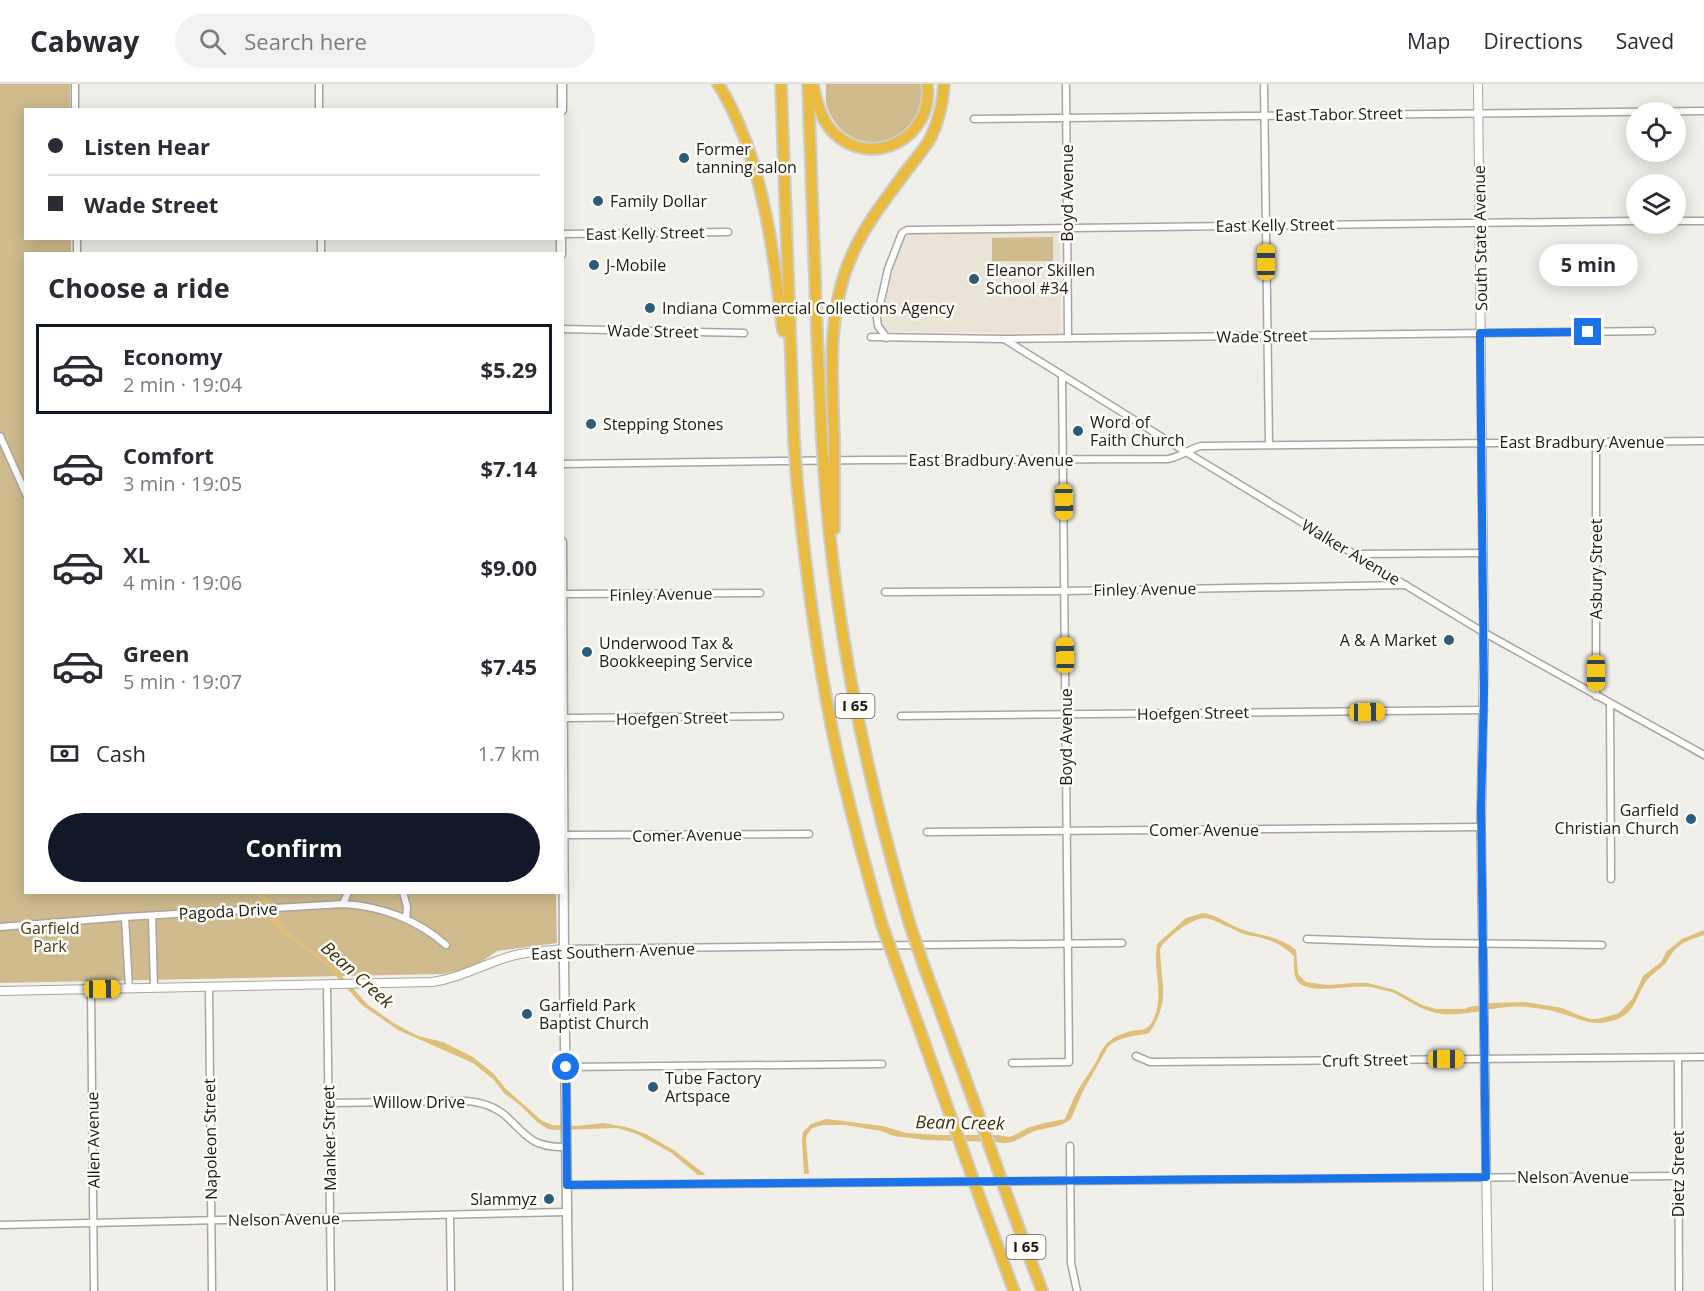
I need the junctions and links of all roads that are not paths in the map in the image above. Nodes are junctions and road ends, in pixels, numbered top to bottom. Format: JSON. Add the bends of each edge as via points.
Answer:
{"nodes":[{"id":1,"x":75,"y":84,"type":"edge"},
{"id":2,"x":319,"y":84,"type":"edge"},
{"id":3,"x":562,"y":84,"type":"edge"},
{"id":4,"x":718,"y":84,"type":"edge"},
{"id":5,"x":781,"y":84,"type":"edge"},
{"id":6,"x":810,"y":84,"type":"edge"},
{"id":7,"x":927,"y":84,"type":"edge"},
{"id":8,"x":944,"y":84,"type":"edge"},
{"id":9,"x":1066,"y":84,"type":"edge"},
{"id":10,"x":1264,"y":84,"type":"edge"},
{"id":11,"x":1478,"y":84,"type":"edge"},
{"id":12,"x":75,"y":108,"type":"edge"},
{"id":13,"x":319,"y":108,"type":"edge"},
{"id":14,"x":562,"y":108,"type":"edge"},
{"id":15,"x":1704,"y":111,"type":"edge"},
{"id":16,"x":1478,"y":112,"type":"junction"},
{"id":17,"x":1265,"y":115,"type":"junction"},
{"id":18,"x":974,"y":118,"type":"dead end"},
{"id":19,"x":1066,"y":118,"type":"junction"},
{"id":20,"x":1626,"y":221,"type":"edge"},
{"id":21,"x":1686,"y":221,"type":"edge"},
{"id":22,"x":1704,"y":221,"type":"edge"},
{"id":23,"x":1479,"y":222,"type":"junction"},
{"id":24,"x":1266,"y":225,"type":"junction"},
{"id":25,"x":1067,"y":228,"type":"junction"},
{"id":26,"x":728,"y":232,"type":"dead end"},
{"id":27,"x":564,"y":234,"type":"edge"},
{"id":28,"x":564,"y":329,"type":"edge"},
{"id":29,"x":1652,"y":331,"type":"dead end"},
{"id":30,"x":744,"y":333,"type":"dead end"},
{"id":31,"x":1480,"y":333,"type":"junction"},
{"id":32,"x":1267,"y":336,"type":"junction"},
{"id":33,"x":871,"y":338,"type":"dead end"},
{"id":34,"x":887,"y":338,"type":"junction"},
{"id":35,"x":1068,"y":338,"type":"junction"},
{"id":36,"x":1004,"y":339,"type":"junction"},
{"id":37,"x":1062,"y":375,"type":"junction"},
{"id":38,"x":793,"y":407,"type":"junction"},
{"id":39,"x":0,"y":436,"type":"edge"},
{"id":40,"x":1704,"y":441,"type":"edge"},
{"id":41,"x":1482,"y":442,"type":"junction"},
{"id":42,"x":1596,"y":442,"type":"junction"},
{"id":43,"x":1269,"y":445,"type":"junction"},
{"id":44,"x":1186,"y":452,"type":"junction"},
{"id":45,"x":1063,"y":460,"type":"junction"},
{"id":46,"x":564,"y":465,"type":"edge"},
{"id":47,"x":829,"y":480,"type":"junction"},
{"id":48,"x":24,"y":490,"type":"edge"},
{"id":49,"x":1483,"y":553,"type":"junction"},
{"id":50,"x":1356,"y":554,"type":"junction"},
{"id":51,"x":1406,"y":585,"type":"junction"},
{"id":52,"x":1065,"y":591,"type":"junction"},
{"id":53,"x":885,"y":592,"type":"dead end"},
{"id":54,"x":760,"y":593,"type":"dead end"},
{"id":55,"x":564,"y":594,"type":"edge"},
{"id":56,"x":1484,"y":632,"type":"junction"},
{"id":57,"x":1596,"y":696,"type":"junction"},
{"id":58,"x":1610,"y":703,"type":"junction"},
{"id":59,"x":1484,"y":710,"type":"junction"},
{"id":60,"x":1065,"y":714,"type":"junction"},
{"id":61,"x":780,"y":716,"type":"dead end"},
{"id":62,"x":901,"y":716,"type":"dead end"},
{"id":63,"x":564,"y":718,"type":"edge"},
{"id":64,"x":1704,"y":755,"type":"edge"},
{"id":65,"x":1481,"y":827,"type":"junction"},
{"id":66,"x":1066,"y":831,"type":"junction"},
{"id":67,"x":927,"y":832,"type":"dead end"},
{"id":68,"x":809,"y":834,"type":"dead end"},
{"id":69,"x":564,"y":835,"type":"junction"},
{"id":70,"x":1611,"y":879,"type":"dead end"},
{"id":71,"x":347,"y":894,"type":"edge"},
{"id":72,"x":404,"y":894,"type":"edge"},
{"id":73,"x":344,"y":904,"type":"junction"},
{"id":74,"x":152,"y":916,"type":"junction"},
{"id":75,"x":125,"y":917,"type":"junction"},
{"id":76,"x":406,"y":919,"type":"junction"},
{"id":77,"x":0,"y":927,"type":"edge"},
{"id":78,"x":1306,"y":939,"type":"dead end"},
{"id":79,"x":1068,"y":944,"type":"junction"},
{"id":80,"x":1122,"y":944,"type":"dead end"},
{"id":81,"x":446,"y":945,"type":"dead end"},
{"id":82,"x":1484,"y":945,"type":"junction"},
{"id":83,"x":1602,"y":945,"type":"dead end"},
{"id":84,"x":564,"y":949,"type":"junction"},
{"id":85,"x":332,"y":985,"type":"junction"},
{"id":86,"x":209,"y":987,"type":"junction"},
{"id":87,"x":129,"y":988,"type":"junction"},
{"id":88,"x":154,"y":988,"type":"junction"},
{"id":89,"x":91,"y":989,"type":"junction"},
{"id":90,"x":0,"y":992,"type":"edge"},
{"id":91,"x":1136,"y":1056,"type":"dead end"},
{"id":92,"x":1678,"y":1058,"type":"junction"},
{"id":93,"x":1704,"y":1058,"type":"edge"},
{"id":94,"x":1485,"y":1059,"type":"junction"},
{"id":95,"x":1012,"y":1063,"type":"dead end"},
{"id":96,"x":882,"y":1064,"type":"dead end"},
{"id":97,"x":566,"y":1067,"type":"junction"},
{"id":98,"x":329,"y":1102,"type":"junction"},
{"id":99,"x":567,"y":1143,"type":"junction"},
{"id":100,"x":1070,"y":1146,"type":"dead end"},
{"id":101,"x":1678,"y":1176,"type":"junction"},
{"id":102,"x":1486,"y":1177,"type":"junction"},
{"id":103,"x":1070,"y":1180,"type":"junction"},
{"id":104,"x":567,"y":1185,"type":"junction"},
{"id":105,"x":568,"y":1212,"type":"junction"},
{"id":106,"x":450,"y":1215,"type":"junction"},
{"id":107,"x":330,"y":1218,"type":"junction"},
{"id":108,"x":211,"y":1220,"type":"junction"},
{"id":109,"x":93,"y":1223,"type":"junction"},
{"id":110,"x":0,"y":1225,"type":"edge"},
{"id":111,"x":94,"y":1291,"type":"edge"},
{"id":112,"x":212,"y":1291,"type":"edge"},
{"id":113,"x":331,"y":1291,"type":"edge"},
{"id":114,"x":451,"y":1291,"type":"edge"},
{"id":115,"x":568,"y":1291,"type":"edge"},
{"id":116,"x":1014,"y":1291,"type":"edge"},
{"id":117,"x":1042,"y":1291,"type":"edge"},
{"id":118,"x":1077,"y":1291,"type":"edge"},
{"id":119,"x":1488,"y":1291,"type":"edge"},
{"id":120,"x":1679,"y":1291,"type":"edge"}],
"edges":[{"from":1,"to":12,"type":"street"},
{"from":2,"to":13,"type":"street"},
{"from":3,"to":14,"type":"main road"},
{"from":4,"to":38,"type":"highway","via":[[742,132],[766,209]]},
{"from":5,"to":38,"type":"highway","number":"I 65"},
{"from":6,"to":7,"type":"highway","via":[[820,112],[833,132],[854,145],[875,149],[898,142],[915,129],[925,110]]},
{"from":6,"to":47,"type":"highway","number":"I 65","bridge":true,"via":[[816,322],[822,441]]},
{"from":8,"to":47,"type":"highway","bridge":true,"via":[[941,110],[930,138],[868,224],[846,268],[834,327],[834,440]]},
{"from":9,"to":19,"type":"street","name":"Boyd Avenue"},
{"from":10,"to":17,"type":"street"},
{"from":11,"to":16,"type":"street","name":"South State Avenue"},
{"from":15,"to":16,"type":"street","name":"East Tabor Street"},
{"from":16,"to":17,"type":"street","name":"East Tabor Street"},
{"from":16,"to":23,"type":"street","name":"South State Avenue"},
{"from":17,"to":19,"type":"street","name":"East Tabor Street"},
{"from":17,"to":24,"type":"street"},
{"from":18,"to":19,"type":"street","name":"East Tabor Street"},
{"from":19,"to":25,"type":"street","name":"Boyd Avenue"},
{"from":20,"to":23,"type":"street","name":"East Kelly Street"},
{"from":21,"to":22,"type":"street"},
{"from":23,"to":24,"type":"street","name":"East Kelly Street"},
{"from":23,"to":31,"type":"street","name":"South State Avenue"},
{"from":24,"to":25,"type":"street","name":"East Kelly Street"},
{"from":24,"to":32,"type":"street"},
{"from":25,"to":34,"type":"street","name":"East Kelly Street","via":[[914,228],[902,233],[885,279],[877,318]]},
{"from":25,"to":35,"type":"street","name":"Boyd Avenue"},
{"from":26,"to":27,"type":"street","name":"East Kelly Street"},
{"from":28,"to":30,"type":"street","name":"Wade Street"},
{"from":29,"to":31,"type":"street","name":"Wade Street"},
{"from":31,"to":32,"type":"street","name":"Wade Street"},
{"from":31,"to":41,"type":"street","name":"South State Avenue"},
{"from":32,"to":35,"type":"street","name":"Wade Street"},
{"from":32,"to":43,"type":"street"},
{"from":33,"to":34,"type":"street","name":"Wade Street"},
{"from":34,"to":36,"type":"street","name":"Wade Street"},
{"from":35,"to":36,"type":"street","name":"Wade Street"},
{"from":36,"to":37,"type":"street","name":"Walker Avenue"},
{"from":37,"to":44,"type":"street","name":"Walker Avenue"},
{"from":37,"to":45,"type":"street","name":"Boyd Avenue"},
{"from":38,"to":116,"type":"highway","number":"I 65","bridge":true,"via":[[811,603],[835,742],[859,843],[882,925]]},
{"from":39,"to":48,"type":"street"},
{"from":40,"to":42,"type":"street","name":"East Bradbury Avenue"},
{"from":41,"to":42,"type":"street","name":"East Bradbury Avenue"},
{"from":41,"to":43,"type":"street","name":"East Bradbury Avenue"},
{"from":41,"to":49,"type":"street","name":"South State Avenue"},
{"from":42,"to":57,"type":"street","name":"Asbury Street"},
{"from":43,"to":44,"type":"street","name":"East Bradbury Avenue","via":[[1201,446]]},
{"from":44,"to":45,"type":"street","name":"East Bradbury Avenue","via":[[1168,459]]},
{"from":44,"to":50,"type":"street","name":"Walker Avenue"},
{"from":45,"to":46,"type":"street","name":"East Bradbury Avenue"},
{"from":45,"to":52,"type":"street","name":"Boyd Avenue"},
{"from":47,"to":117,"type":"highway","number":"I 65","bridge":true,"via":[[835,586],[847,662],[889,852],[925,969]]},
{"from":49,"to":50,"type":"street"},
{"from":49,"to":56,"type":"street","name":"South State Avenue"},
{"from":50,"to":51,"type":"street","name":"Walker Avenue"},
{"from":51,"to":52,"type":"street","name":"Finley Avenue"},
{"from":51,"to":56,"type":"street","name":"Walker Avenue"},
{"from":52,"to":53,"type":"street","name":"Finley Avenue"},
{"from":52,"to":60,"type":"street","name":"Boyd Avenue"},
{"from":54,"to":55,"type":"street","name":"Finley Avenue"},
{"from":56,"to":57,"type":"street","name":"Walker Avenue"},
{"from":56,"to":59,"type":"street","name":"South State Avenue"},
{"from":57,"to":58,"type":"street","name":"Walker Avenue"},
{"from":58,"to":64,"type":"street","name":"Walker Avenue"},
{"from":58,"to":70,"type":"street"},
{"from":59,"to":60,"type":"street","name":"Hoefgen Street"},
{"from":59,"to":65,"type":"street","name":"South State Avenue"},
{"from":60,"to":62,"type":"street","name":"Hoefgen Street"},
{"from":60,"to":66,"type":"street","name":"Boyd Avenue"},
{"from":61,"to":63,"type":"street","name":"Hoefgen Street"},
{"from":63,"to":69,"type":"main road"},
{"from":65,"to":66,"type":"street","name":"Comer Avenue"},
{"from":65,"to":82,"type":"street","name":"South State Avenue"},
{"from":66,"to":67,"type":"street","name":"Comer Avenue"},
{"from":66,"to":79,"type":"street","name":"Boyd Avenue"},
{"from":68,"to":69,"type":"street","name":"Comer Avenue"},
{"from":69,"to":84,"type":"main road"},
{"from":71,"to":73,"type":"street"},
{"from":72,"to":76,"type":"street"},
{"from":73,"to":74,"type":"street","name":"Pagoda Drive"},
{"from":73,"to":76,"type":"street","name":"Pagoda Drive"},
{"from":74,"to":75,"type":"street","name":"Pagoda Drive"},
{"from":74,"to":88,"type":"street"},
{"from":75,"to":77,"type":"street","name":"Pagoda Drive"},
{"from":75,"to":87,"type":"street"},
{"from":76,"to":81,"type":"street","name":"Pagoda Drive"},
{"from":78,"to":82,"type":"street"},
{"from":79,"to":80,"type":"street","name":"East Southern Avenue"},
{"from":79,"to":84,"type":"street","name":"East Southern Avenue"},
{"from":79,"to":95,"type":"street","name":"Boyd Avenue","via":[[1069,1062]]},
{"from":82,"to":83,"type":"street"},
{"from":82,"to":94,"type":"street","name":"South State Avenue"},
{"from":84,"to":85,"type":"street","name":"East Southern Avenue","via":[[511,956],[443,980]]},
{"from":84,"to":97,"type":"main road"},
{"from":85,"to":86,"type":"street","name":"East Southern Avenue"},
{"from":85,"to":98,"type":"street","name":"Manker Street"},
{"from":86,"to":88,"type":"street","name":"East Southern Avenue"},
{"from":86,"to":108,"type":"street","name":"Napoleon Street"},
{"from":87,"to":88,"type":"street","name":"East Southern Avenue"},
{"from":87,"to":89,"type":"street","name":"East Southern Avenue"},
{"from":89,"to":90,"type":"street","name":"East Southern Avenue"},
{"from":89,"to":109,"type":"street","name":"Allen Avenue"},
{"from":91,"to":94,"type":"street","name":"Cruft Street","via":[[1150,1062]]},
{"from":92,"to":93,"type":"street","name":"Cruft Street"},
{"from":92,"to":94,"type":"street","name":"Cruft Street"},
{"from":92,"to":101,"type":"street","name":"Dietz Street"},
{"from":94,"to":102,"type":"street","name":"South State Avenue"},
{"from":96,"to":97,"type":"street"},
{"from":97,"to":99,"type":"main road"},
{"from":98,"to":99,"type":"street","name":"Willow Drive","via":[[480,1103],[503,1113],[535,1142],[548,1146]]},
{"from":98,"to":107,"type":"street","name":"Manker Street"},
{"from":99,"to":104,"type":"main road"},
{"from":100,"to":103,"type":"street"},
{"from":101,"to":102,"type":"street","name":"Nelson Avenue"},
{"from":101,"to":120,"type":"street","name":"Dietz Street"},
{"from":102,"to":103,"type":"street","name":"Nelson Avenue"},
{"from":102,"to":119,"type":"street","name":"South State Avenue"},
{"from":103,"to":104,"type":"street","name":"Nelson Avenue"},
{"from":103,"to":118,"type":"street","via":[[1071,1263]]},
{"from":104,"to":105,"type":"main road"},
{"from":105,"to":106,"type":"street","name":"Nelson Avenue"},
{"from":105,"to":115,"type":"main road"},
{"from":106,"to":107,"type":"street","name":"Nelson Avenue"},
{"from":106,"to":114,"type":"street"},
{"from":107,"to":108,"type":"street","name":"Nelson Avenue"},
{"from":107,"to":113,"type":"street","name":"Manker Street"},
{"from":108,"to":109,"type":"street","name":"Nelson Avenue"},
{"from":108,"to":112,"type":"street","name":"Napoleon Street"},
{"from":109,"to":110,"type":"street","name":"Nelson Avenue"},
{"from":109,"to":111,"type":"street","name":"Allen Avenue"}]}
